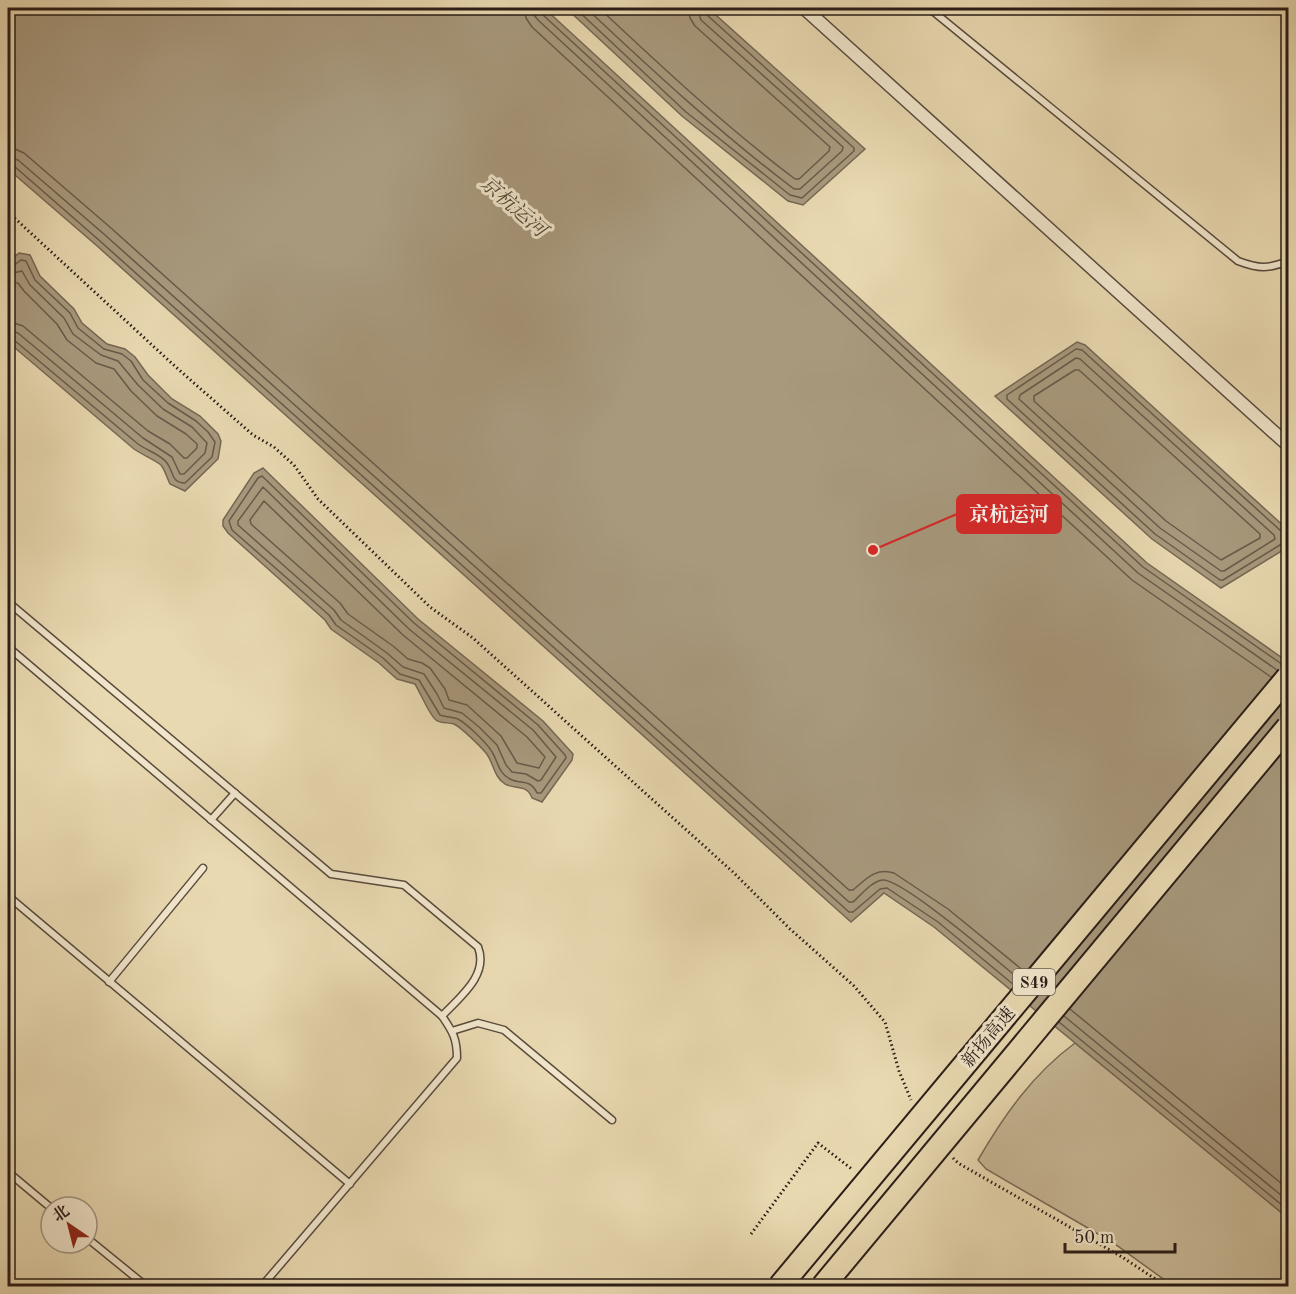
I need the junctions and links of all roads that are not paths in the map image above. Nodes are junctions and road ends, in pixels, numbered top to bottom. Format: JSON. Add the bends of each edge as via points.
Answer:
{"nodes":[{"id":1,"x":804,"y":8,"type":"edge"},
{"id":2,"x":929,"y":8,"type":"edge"},
{"id":3,"x":1288,"y":261,"type":"edge"},
{"id":4,"x":1288,"y":445,"type":"edge"},
{"id":5,"x":8,"y":602,"type":"edge"},
{"id":6,"x":8,"y":647,"type":"edge"},
{"id":7,"x":1288,"y":677,"type":"edge"},
{"id":8,"x":1288,"y":727,"type":"edge"},
{"id":9,"x":235,"y":793,"type":"junction"},
{"id":10,"x":211,"y":820,"type":"junction"},
{"id":11,"x":203,"y":868,"type":"dead end"},
{"id":12,"x":8,"y":896,"type":"edge"},
{"id":13,"x":110,"y":982,"type":"junction"},
{"id":14,"x":442,"y":1017,"type":"junction"},
{"id":15,"x":452,"y":1031,"type":"junction"},
{"id":16,"x":612,"y":1120,"type":"dead end"},
{"id":17,"x":8,"y":1172,"type":"edge"},
{"id":18,"x":350,"y":1184,"type":"junction"},
{"id":19,"x":39,"y":1198,"type":"edge"},
{"id":20,"x":99,"y":1248,"type":"edge"},
{"id":21,"x":146,"y":1287,"type":"edge"},
{"id":22,"x":262,"y":1287,"type":"edge"},
{"id":23,"x":780,"y":1287,"type":"edge"},
{"id":24,"x":823,"y":1287,"type":"edge"}],
"edges":[{"from":1,"to":4,"type":"street"},
{"from":2,"to":3,"type":"lane","via":[[1238,261],[1270,268]]},
{"from":5,"to":9,"type":"lane"},
{"from":6,"to":10,"type":"lane"},
{"from":7,"to":23,"type":"highway","name":"新扬高速","number":"S49","bridge":true},
{"from":8,"to":24,"type":"highway","name":"新扬高速","number":"S49","bridge":true},
{"from":9,"to":10,"type":"lane"},
{"from":9,"to":14,"type":"lane","via":[[331,874],[404,885],[478,947],[481,968]]},
{"from":10,"to":14,"type":"lane"},
{"from":11,"to":13,"type":"lane"},
{"from":12,"to":13,"type":"lane"},
{"from":13,"to":18,"type":"lane"},
{"from":14,"to":15,"type":"lane"},
{"from":15,"to":16,"type":"lane","via":[[478,1023],[504,1030]]},
{"from":15,"to":18,"type":"lane","via":[[457,1058]]},
{"from":17,"to":19,"type":"lane"},
{"from":18,"to":22,"type":"lane"},
{"from":20,"to":21,"type":"lane"}]}
